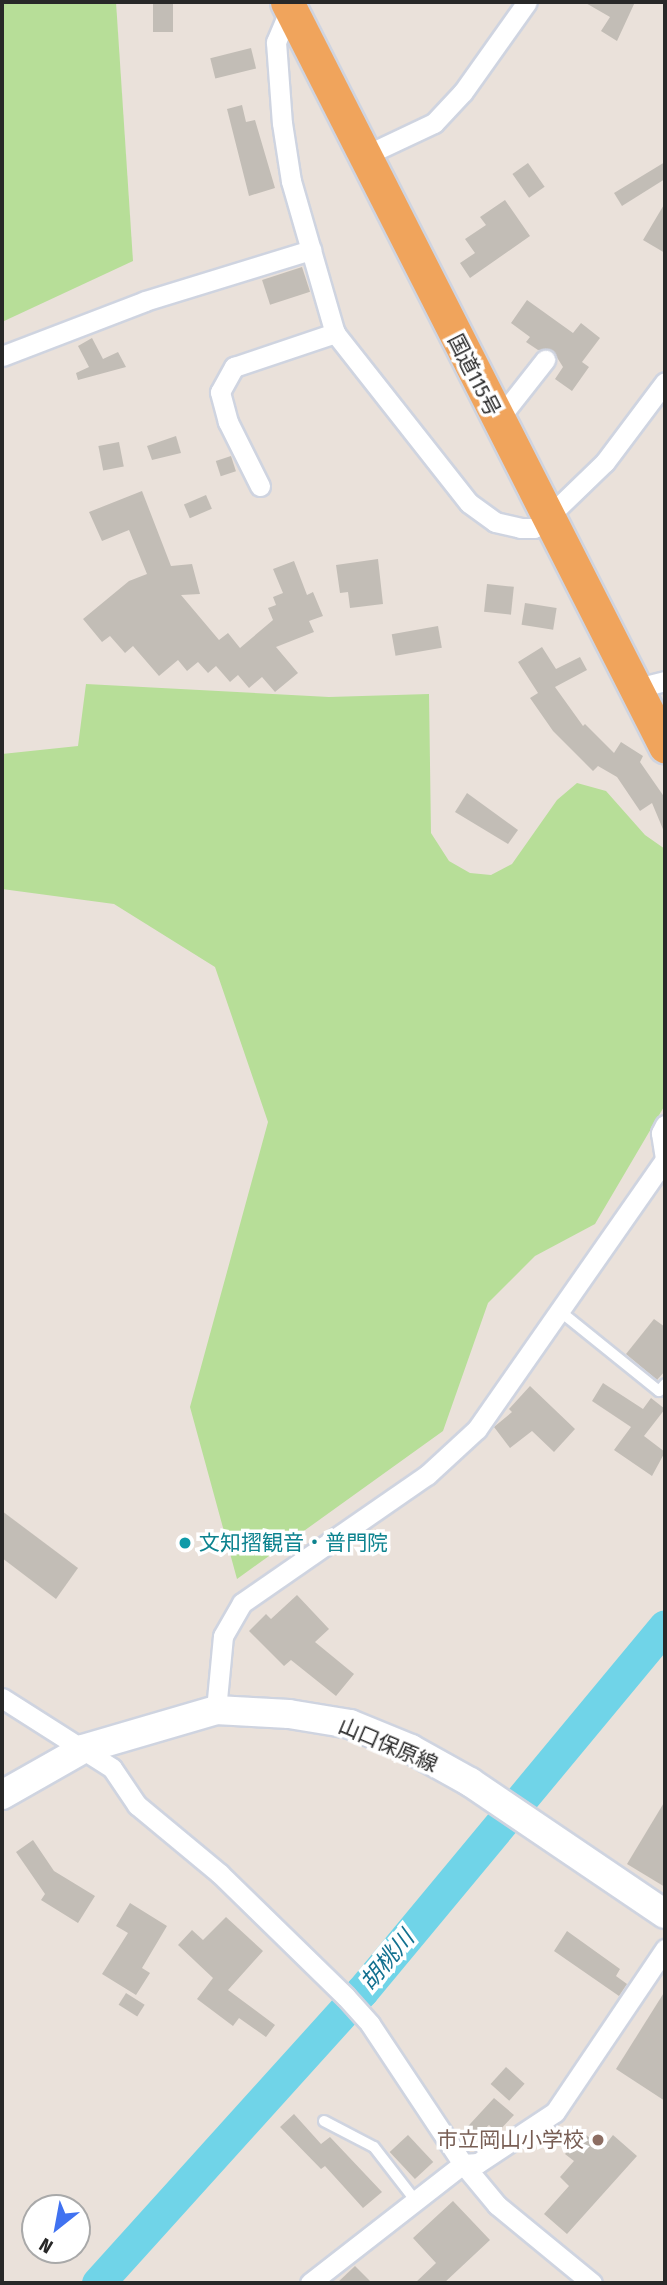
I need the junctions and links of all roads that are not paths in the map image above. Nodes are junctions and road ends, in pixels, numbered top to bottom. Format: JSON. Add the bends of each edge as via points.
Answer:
{"nodes":[{"id":1,"x":527,"y":2,"type":"edge"},
{"id":2,"x":289,"y":5,"type":"edge"},
{"id":3,"x":364,"y":156,"type":"junction"},
{"id":4,"x":311,"y":250,"type":"junction"},
{"id":5,"x":335,"y":333,"type":"junction"},
{"id":6,"x":2,"y":356,"type":"edge"},
{"id":7,"x":544,"y":360,"type":"dead end"},
{"id":8,"x":665,"y":382,"type":"edge"},
{"id":9,"x":497,"y":421,"type":"junction"},
{"id":10,"x":260,"y":486,"type":"dead end"},
{"id":11,"x":546,"y":519,"type":"junction"},
{"id":12,"x":651,"y":684,"type":"edge"},
{"id":13,"x":665,"y":746,"type":"edge"},
{"id":14,"x":665,"y":1125,"type":"edge"},
{"id":15,"x":665,"y":1158,"type":"edge"},
{"id":16,"x":561,"y":1311,"type":"junction"},
{"id":17,"x":665,"y":1384,"type":"edge"},
{"id":18,"x":2,"y":1698,"type":"edge"},
{"id":19,"x":216,"y":1710,"type":"junction"},
{"id":20,"x":83,"y":1749,"type":"junction"},
{"id":21,"x":2,"y":1795,"type":"edge"},
{"id":22,"x":665,"y":1914,"type":"edge"},
{"id":23,"x":665,"y":1949,"type":"edge"},
{"id":24,"x":324,"y":2121,"type":"dead end"},
{"id":25,"x":463,"y":2164,"type":"junction"},
{"id":26,"x":415,"y":2200,"type":"junction"},
{"id":27,"x":582,"y":2280,"type":"edge"},
{"id":28,"x":310,"y":2283,"type":"edge"}],
"edges":[{"from":1,"to":3,"type":"street","via":[[463,92],[434,123]]},
{"from":2,"to":3,"type":"highway","name":"国道115号"},
{"from":2,"to":4,"type":"street","via":[[276,42],[282,123],[291,181]]},
{"from":3,"to":9,"type":"highway","name":"国道115号"},
{"from":4,"to":5,"type":"street"},
{"from":4,"to":6,"type":"street","via":[[145,301]]},
{"from":5,"to":10,"type":"street","via":[[234,367],[220,392],[228,422]]},
{"from":5,"to":11,"type":"street","via":[[479,512],[520,528],[534,528]]},
{"from":7,"to":9,"type":"street"},
{"from":8,"to":11,"type":"street","via":[[605,462]]},
{"from":9,"to":11,"type":"highway","name":"国道115号"},
{"from":11,"to":12,"type":"highway","name":"国道115号"},
{"from":12,"to":13,"type":"highway","name":"国道115号"},
{"from":14,"to":15,"type":"street","via":[[661,1133]]},
{"from":15,"to":16,"type":"street"},
{"from":16,"to":17,"type":"lane","via":[[659,1391]]},
{"from":16,"to":19,"type":"street","via":[[477,1429],[445,1461],[242,1603],[223,1636]]},
{"from":18,"to":20,"type":"street"},
{"from":19,"to":20,"type":"main road","name":"山口保原線"},
{"from":19,"to":22,"type":"main road","name":"山口保原線","via":[[289,1714],[350,1724],[411,1749],[470,1782]]},
{"from":20,"to":21,"type":"main road","name":"山口保原線"},
{"from":20,"to":25,"type":"street","via":[[112,1768],[137,1805],[219,1873],[346,1997],[370,2024]]},
{"from":23,"to":25,"type":"street","via":[[567,2099],[487,2158]]},
{"from":24,"to":26,"type":"lane","via":[[374,2147]]},
{"from":25,"to":26,"type":"street"},
{"from":25,"to":27,"type":"street","via":[[497,2205]]},
{"from":26,"to":28,"type":"street"}]}
